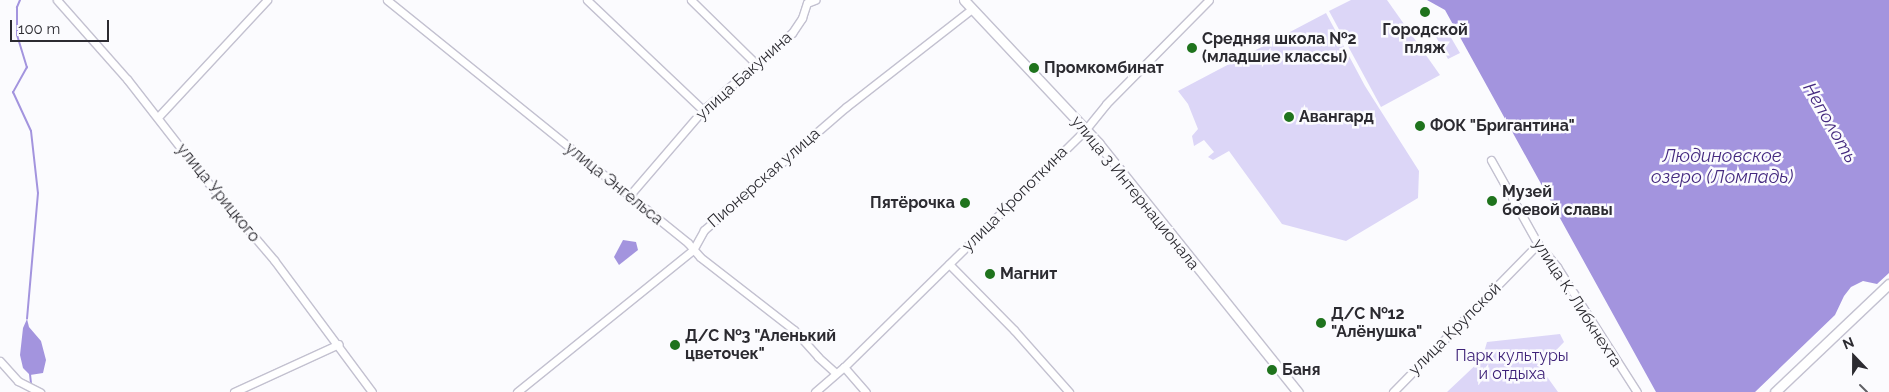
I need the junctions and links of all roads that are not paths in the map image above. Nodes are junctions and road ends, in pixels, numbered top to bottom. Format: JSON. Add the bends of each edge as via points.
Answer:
{"nodes":[{"id":1,"x":57,"y":0,"type":"edge"},
{"id":2,"x":267,"y":0,"type":"edge"},
{"id":3,"x":387,"y":0,"type":"edge"},
{"id":4,"x":587,"y":0,"type":"edge"},
{"id":5,"x":691,"y":0,"type":"edge"},
{"id":6,"x":815,"y":0,"type":"edge"},
{"id":7,"x":964,"y":0,"type":"edge"},
{"id":8,"x":1209,"y":0,"type":"edge"},
{"id":9,"x":806,"y":1,"type":"edge"},
{"id":10,"x":972,"y":9,"type":"junction"},
{"id":11,"x":755,"y":63,"type":"junction"},
{"id":12,"x":703,"y":110,"type":"junction"},
{"id":13,"x":158,"y":117,"type":"junction"},
{"id":14,"x":1086,"y":129,"type":"junction"},
{"id":15,"x":1491,"y":160,"type":"dead end"},
{"id":16,"x":629,"y":196,"type":"junction"},
{"id":17,"x":1538,"y":244,"type":"junction"},
{"id":18,"x":693,"y":250,"type":"junction"},
{"id":19,"x":949,"y":264,"type":"junction"},
{"id":20,"x":1889,"y":284,"type":"edge"},
{"id":21,"x":339,"y":344,"type":"junction"},
{"id":22,"x":0,"y":361,"type":"edge"},
{"id":23,"x":844,"y":367,"type":"junction"},
{"id":24,"x":836,"y":373,"type":"junction"},
{"id":25,"x":40,"y":392,"type":"edge"},
{"id":26,"x":234,"y":392,"type":"edge"},
{"id":27,"x":372,"y":392,"type":"edge"},
{"id":28,"x":518,"y":392,"type":"edge"},
{"id":29,"x":815,"y":392,"type":"edge"},
{"id":30,"x":866,"y":392,"type":"edge"},
{"id":31,"x":1069,"y":392,"type":"edge"},
{"id":32,"x":1298,"y":392,"type":"edge"},
{"id":33,"x":1393,"y":392,"type":"edge"},
{"id":34,"x":1637,"y":392,"type":"edge"},
{"id":35,"x":1775,"y":392,"type":"edge"}],
"edges":[{"from":1,"to":13,"type":"street","name":"улица Урицкого"},
{"from":2,"to":13,"type":"street"},
{"from":3,"to":16,"type":"street","name":"улица Энгельса"},
{"from":4,"to":12,"type":"street"},
{"from":5,"to":11,"type":"street"},
{"from":6,"to":9,"type":"street","name":"улица Бакунина"},
{"from":7,"to":10,"type":"street","name":"улица 3 Интернационала"},
{"from":8,"to":14,"type":"street","name":"улица Кропоткина","via":[[1106,104]]},
{"from":9,"to":11,"type":"street","name":"улица Бакунина","via":[[802,18],[792,33]]},
{"from":10,"to":14,"type":"street","name":"улица 3 Интернационала"},
{"from":10,"to":18,"type":"street","name":"Пионерская улица","via":[[831,120],[704,230]]},
{"from":11,"to":12,"type":"street","name":"улица Бакунина"},
{"from":12,"to":16,"type":"street","name":"улица Бакунина"},
{"from":13,"to":21,"type":"street","name":"улица Урицкого"},
{"from":14,"to":19,"type":"street","name":"улица Кропоткина"},
{"from":14,"to":32,"type":"street","name":"улица 3 Интернационала"},
{"from":15,"to":17,"type":"street","name":"улица К. Либкнехта"},
{"from":16,"to":18,"type":"street","name":"улица Энгельса"},
{"from":17,"to":33,"type":"street","name":"улица Крупской"},
{"from":17,"to":34,"type":"street","name":"улица К. Либкнехта","via":[[1557,267]]},
{"from":18,"to":24,"type":"street","name":"улица Энгельса","via":[[794,330]]},
{"from":18,"to":28,"type":"street","name":"Пионерская улица"},
{"from":19,"to":23,"type":"street","name":"улица Кропоткина"},
{"from":19,"to":31,"type":"street"},
{"from":20,"to":35,"type":"street"},
{"from":21,"to":26,"type":"street"},
{"from":21,"to":27,"type":"street","name":"улица Урицкого"},
{"from":22,"to":25,"type":"street","via":[[18,381]]},
{"from":23,"to":24,"type":"street","name":"улица Кропоткина"},
{"from":23,"to":30,"type":"street"},
{"from":24,"to":29,"type":"street","name":"улица Кропоткина"}]}
